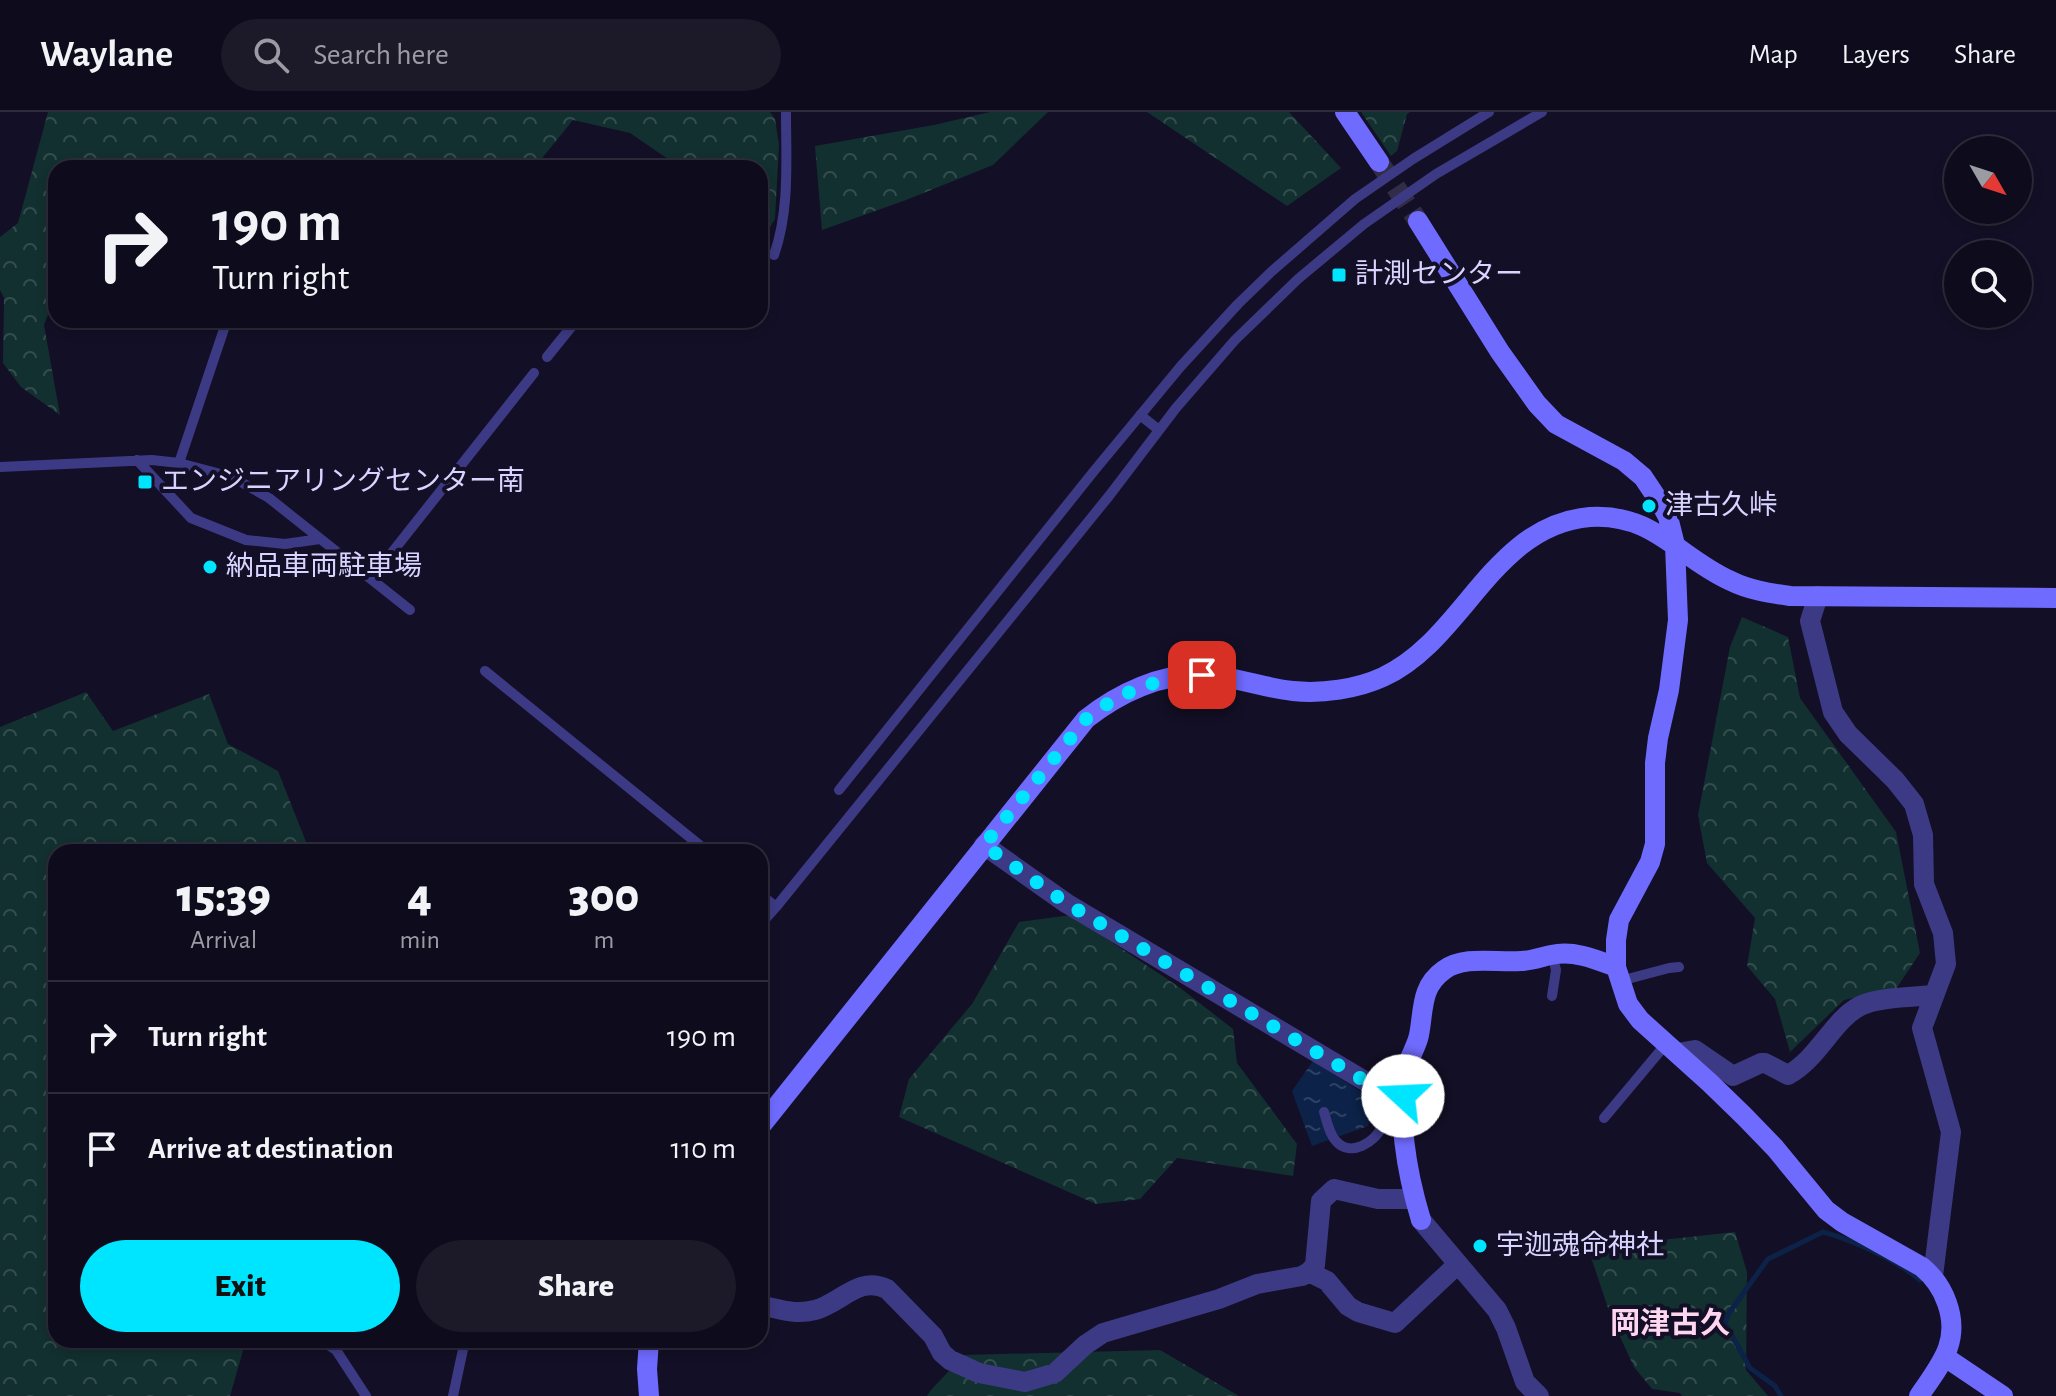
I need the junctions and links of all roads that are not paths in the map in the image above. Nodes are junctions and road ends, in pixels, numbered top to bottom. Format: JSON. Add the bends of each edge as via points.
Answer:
{"nodes":[{"id":1,"x":786,"y":112,"type":"edge"},
{"id":2,"x":1345,"y":112,"type":"edge"},
{"id":3,"x":1489,"y":112,"type":"edge"},
{"id":4,"x":1542,"y":112,"type":"edge"},
{"id":5,"x":1379,"y":162,"type":"tunnel mouth"},
{"id":6,"x":1418,"y":221,"type":"tunnel mouth"},
{"id":7,"x":774,"y":255,"type":"dead end"},
{"id":8,"x":224,"y":328,"type":"edge"},
{"id":9,"x":570,"y":328,"type":"edge"},
{"id":10,"x":547,"y":357,"type":"dead end"},
{"id":11,"x":534,"y":373,"type":"dead end"},
{"id":12,"x":1140,"y":415,"type":"junction"},
{"id":13,"x":1159,"y":430,"type":"junction"},
{"id":14,"x":137,"y":460,"type":"junction"},
{"id":15,"x":179,"y":463,"type":"junction"},
{"id":16,"x":0,"y":467,"type":"edge"},
{"id":17,"x":320,"y":539,"type":"junction"},
{"id":18,"x":1675,"y":545,"type":"junction"},
{"id":19,"x":371,"y":579,"type":"junction"},
{"id":20,"x":1818,"y":596,"type":"junction"},
{"id":21,"x":2056,"y":598,"type":"edge"},
{"id":22,"x":410,"y":610,"type":"dead end"},
{"id":23,"x":485,"y":671,"type":"dead end"},
{"id":24,"x":839,"y":790,"type":"dead end"},
{"id":25,"x":698,"y":844,"type":"edge"},
{"id":26,"x":984,"y":845,"type":"junction"},
{"id":27,"x":768,"y":900,"type":"edge"},
{"id":28,"x":776,"y":907,"type":"junction"},
{"id":29,"x":768,"y":916,"type":"edge"},
{"id":30,"x":1552,"y":954,"type":"junction"},
{"id":31,"x":1679,"y":967,"type":"dead end"},
{"id":32,"x":1618,"y":974,"type":"junction"},
{"id":33,"x":1934,"y":995,"type":"junction"},
{"id":34,"x":1552,"y":996,"type":"dead end"},
{"id":35,"x":1671,"y":1048,"type":"junction"},
{"id":36,"x":1397,"y":1095,"type":"junction"},
{"id":37,"x":1324,"y":1112,"type":"dead end"},
{"id":38,"x":768,"y":1117,"type":"edge"},
{"id":39,"x":1604,"y":1118,"type":"dead end"},
{"id":40,"x":1414,"y":1199,"type":"junction"},
{"id":41,"x":1458,"y":1264,"type":"junction"},
{"id":42,"x":1309,"y":1272,"type":"junction"},
{"id":43,"x":1933,"y":1276,"type":"junction"},
{"id":44,"x":768,"y":1307,"type":"edge"},
{"id":45,"x":333,"y":1348,"type":"edge"},
{"id":46,"x":463,"y":1348,"type":"edge"},
{"id":47,"x":648,"y":1348,"type":"edge"},
{"id":48,"x":1945,"y":1357,"type":"junction"},
{"id":49,"x":1529,"y":1393,"type":"edge"},
{"id":50,"x":366,"y":1396,"type":"edge"},
{"id":51,"x":453,"y":1396,"type":"edge"},
{"id":52,"x":649,"y":1396,"type":"edge"},
{"id":53,"x":1919,"y":1396,"type":"edge"},
{"id":54,"x":2003,"y":1396,"type":"edge"}],
"edges":[{"from":1,"to":7,"type":"lane","via":[[783,217]]},
{"from":2,"to":5,"type":"street"},
{"from":3,"to":12,"type":"lane","via":[[1355,199],[1307,239],[1238,304]]},
{"from":4,"to":13,"type":"lane","via":[[1364,224],[1235,340]]},
{"from":6,"to":18,"type":"street","via":[[1537,404],[1556,424],[1643,477],[1668,517]]},
{"from":8,"to":15,"type":"lane"},
{"from":9,"to":10,"type":"lane"},
{"from":11,"to":19,"type":"lane"},
{"from":12,"to":13,"type":"lane"},
{"from":12,"to":24,"type":"lane"},
{"from":13,"to":28,"type":"lane"},
{"from":14,"to":15,"type":"lane"},
{"from":14,"to":16,"type":"lane"},
{"from":14,"to":17,"type":"lane","via":[[191,518],[246,540],[285,544]]},
{"from":15,"to":17,"type":"lane","via":[[232,477],[269,498]]},
{"from":17,"to":19,"type":"lane"},
{"from":18,"to":20,"type":"street","via":[[1748,588]]},
{"from":18,"to":26,"type":"street","via":[[1630,522],[1593,517],[1558,524],[1512,552],[1417,655],[1382,678],[1358,686],[1292,691],[1202,675],[1135,689],[1086,719]]},
{"from":18,"to":32,"type":"street","via":[[1678,620],[1655,763],[1655,844],[1619,920]]},
{"from":19,"to":22,"type":"lane"},
{"from":20,"to":21,"type":"street"},
{"from":20,"to":33,"type":"street","via":[[1810,621],[1833,712],[1895,780],[1917,814],[1924,884],[1943,933],[1946,964]]},
{"from":23,"to":25,"type":"lane"},
{"from":26,"to":36,"type":"street","via":[[1066,903]]},
{"from":26,"to":38,"type":"street"},
{"from":27,"to":28,"type":"lane"},
{"from":28,"to":29,"type":"lane"},
{"from":30,"to":32,"type":"street","via":[[1585,956]]},
{"from":30,"to":34,"type":"lane"},
{"from":30,"to":36,"type":"street","via":[[1522,961],[1465,962],[1442,970],[1425,990],[1418,1040]]},
{"from":31,"to":32,"type":"lane"},
{"from":32,"to":35,"type":"street","via":[[1628,1004]]},
{"from":33,"to":35,"type":"street","via":[[1859,1007],[1788,1075],[1761,1063],[1733,1076],[1695,1050]]},
{"from":33,"to":43,"type":"street","via":[[1922,1028],[1951,1132]]},
{"from":35,"to":39,"type":"lane"},
{"from":35,"to":43,"type":"street","via":[[1775,1148],[1826,1210]]},
{"from":36,"to":37,"type":"lane","via":[[1382,1128],[1360,1146],[1338,1144]]},
{"from":36,"to":40,"type":"street"},
{"from":40,"to":41,"type":"street","via":[[1421,1220]]},
{"from":40,"to":42,"type":"street","via":[[1378,1199],[1334,1189],[1321,1201],[1315,1265]]},
{"from":41,"to":42,"type":"street","via":[[1395,1323],[1358,1312],[1327,1281]]},
{"from":41,"to":49,"type":"street","via":[[1497,1310]]},
{"from":42,"to":44,"type":"street","via":[[1103,1333],[1055,1373],[1025,1382],[979,1373],[950,1360],[933,1336],[879,1285],[861,1285],[807,1312]]},
{"from":43,"to":48,"type":"street","via":[[1952,1324]]},
{"from":45,"to":50,"type":"lane"},
{"from":46,"to":51,"type":"lane"},
{"from":47,"to":52,"type":"street"},
{"from":48,"to":53,"type":"street"},
{"from":48,"to":54,"type":"street"}]}
